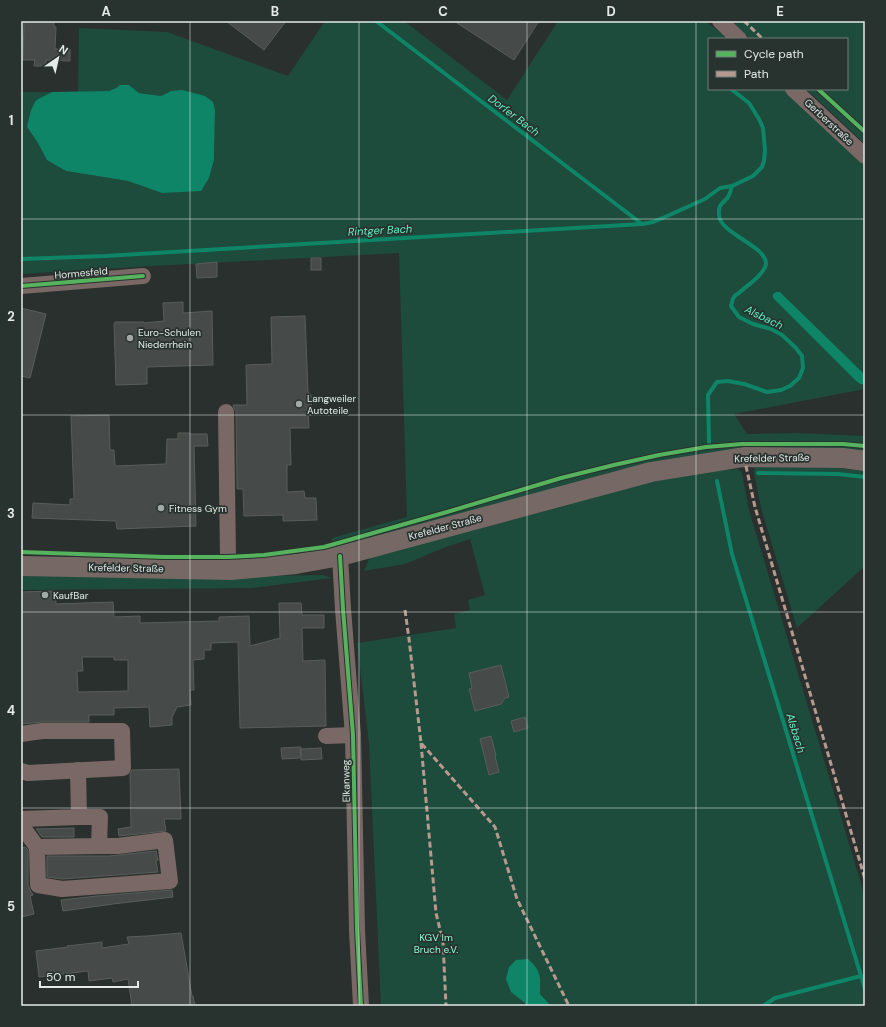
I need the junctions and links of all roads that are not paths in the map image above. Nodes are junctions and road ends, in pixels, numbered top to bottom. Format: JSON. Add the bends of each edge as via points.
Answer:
{"nodes":[{"id":1,"x":720,"y":21,"type":"edge"},
{"id":2,"x":738,"y":38,"type":"edge"},
{"id":3,"x":794,"y":90,"type":"edge"},
{"id":4,"x":865,"y":156,"type":"edge"},
{"id":5,"x":143,"y":276,"type":"dead end"},
{"id":6,"x":21,"y":286,"type":"edge"},
{"id":7,"x":226,"y":412,"type":"dead end"},
{"id":8,"x":865,"y":461,"type":"edge"},
{"id":9,"x":340,"y":556,"type":"junction"},
{"id":10,"x":21,"y":566,"type":"edge"},
{"id":11,"x":231,"y":570,"type":"junction"},
{"id":12,"x":21,"y":734,"type":"edge"},
{"id":13,"x":353,"y":735,"type":"junction"},
{"id":14,"x":326,"y":736,"type":"dead end"},
{"id":15,"x":78,"y":770,"type":"junction"},
{"id":16,"x":21,"y":771,"type":"edge"},
{"id":17,"x":79,"y":817,"type":"junction"},
{"id":18,"x":21,"y":819,"type":"edge"},
{"id":19,"x":21,"y":825,"type":"edge"},
{"id":20,"x":99,"y":846,"type":"junction"},
{"id":21,"x":37,"y":847,"type":"junction"},
{"id":22,"x":361,"y":1006,"type":"edge"}],
"edges":[{"from":1,"to":2,"type":"street"},
{"from":3,"to":4,"type":"street","name":"Gerberstraße"},
{"from":5,"to":6,"type":"street","name":"Hormesfeld"},
{"from":7,"to":11,"type":"street","via":[[228,557]]},
{"from":8,"to":9,"type":"main road","name":"Krefelder Straße","via":[[843,458],[744,457],[651,472]]},
{"from":9,"to":11,"type":"main road","name":"Krefelder Straße","via":[[296,564]]},
{"from":9,"to":13,"type":"street","name":"Elkanweg"},
{"from":10,"to":11,"type":"main road","name":"Krefelder Straße"},
{"from":12,"to":15,"type":"street","via":[[122,731],[124,768]]},
{"from":13,"to":14,"type":"street"},
{"from":13,"to":22,"type":"street","name":"Elkanweg"},
{"from":15,"to":16,"type":"street","via":[[28,773]]},
{"from":15,"to":17,"type":"street"},
{"from":17,"to":18,"type":"street"},
{"from":17,"to":20,"type":"street","via":[[100,817]]},
{"from":19,"to":21,"type":"street"},
{"from":20,"to":21,"type":"street"},
{"from":20,"to":21,"type":"street","via":[[165,840],[170,880],[62,889],[38,885]]}]}
